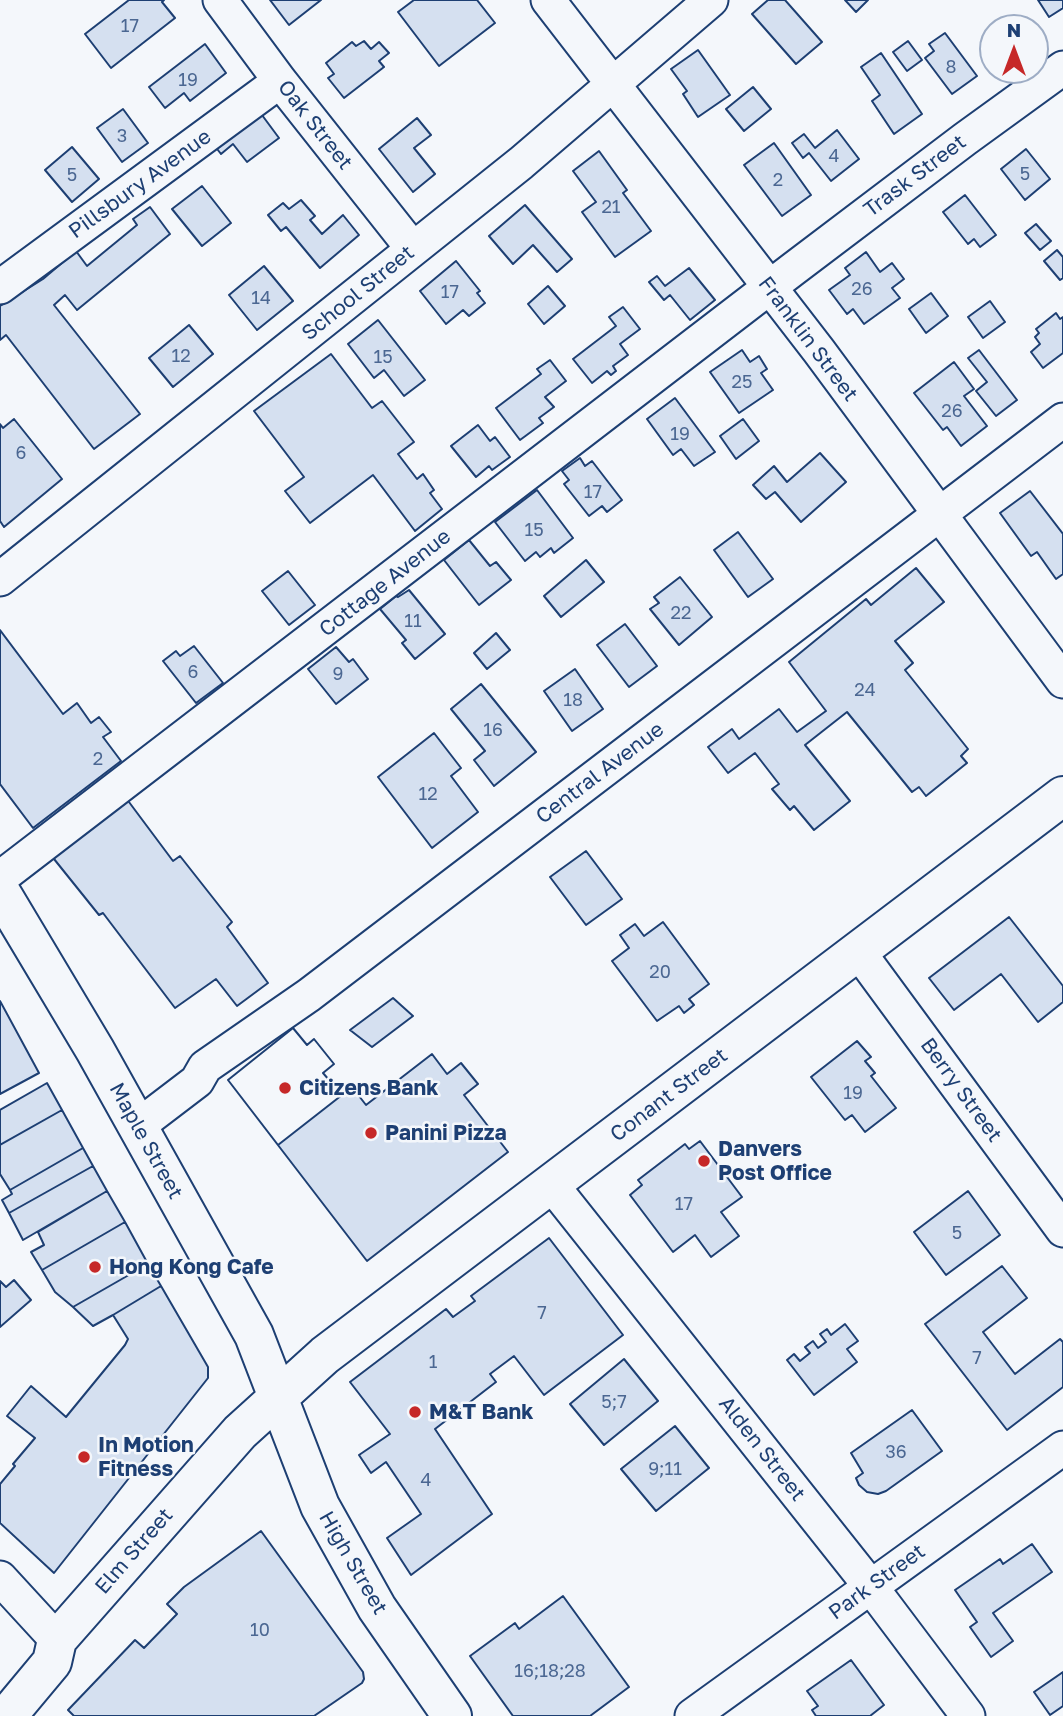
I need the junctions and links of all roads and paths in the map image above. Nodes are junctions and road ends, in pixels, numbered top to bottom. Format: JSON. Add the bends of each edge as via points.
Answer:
{"nodes":[{"id":1,"x":220,"y":0,"type":"edge"},
{"id":2,"x":548,"y":0,"type":"edge"},
{"id":3,"x":711,"y":0,"type":"edge"},
{"id":4,"x":1063,"y":68,"type":"edge"},
{"id":5,"x":280,"y":81,"type":"junction"},
{"id":6,"x":614,"y":82,"type":"junction"},
{"id":7,"x":413,"y":249,"type":"junction"},
{"id":8,"x":0,"y":287,"type":"edge"},
{"id":9,"x":769,"y":287,"type":"junction"},
{"id":10,"x":1063,"y":420,"type":"edge"},
{"id":11,"x":939,"y":514,"type":"junction"},
{"id":12,"x":0,"y":579,"type":"edge"},
{"id":13,"x":1063,"y":681,"type":"edge"},
{"id":14,"x":1063,"y":796,"type":"edge"},
{"id":15,"x":0,"y":878,"type":"edge"},
{"id":16,"x":0,"y":891,"type":"edge"},
{"id":17,"x":858,"y":951,"type":"junction"},
{"id":18,"x":138,"y":1126,"type":"junction"},
{"id":19,"x":551,"y":1184,"type":"junction"},
{"id":20,"x":1063,"y":1230,"type":"edge"},
{"id":21,"x":278,"y":1398,"type":"junction"},
{"id":22,"x":1063,"y":1448,"type":"edge"},
{"id":23,"x":0,"y":1578,"type":"edge"},
{"id":24,"x":871,"y":1587,"type":"junction"},
{"id":25,"x":57,"y":1640,"type":"junction"},
{"id":26,"x":7,"y":1716,"type":"edge"},
{"id":27,"x":453,"y":1716,"type":"edge"},
{"id":28,"x":692,"y":1716,"type":"edge"},
{"id":29,"x":968,"y":1716,"type":"edge"}],
"edges":[{"from":1,"to":5,"type":"street","name":"Oak Street"},
{"from":2,"to":6,"type":"street","name":"Franklin Street"},
{"from":3,"to":6,"type":"street","name":"School Street"},
{"from":4,"to":9,"type":"street","name":"Trask Street"},
{"from":5,"to":7,"type":"street","name":"Oak Street"},
{"from":5,"to":8,"type":"street","name":"Pillsbury Avenue"},
{"from":6,"to":7,"type":"street","name":"School Street"},
{"from":6,"to":9,"type":"street","name":"Franklin Street"},
{"from":7,"to":12,"type":"street","name":"School Street"},
{"from":9,"to":11,"type":"street","name":"Franklin Street"},
{"from":9,"to":15,"type":"street","name":"Cottage Avenue"},
{"from":10,"to":11,"type":"street","name":"Central Avenue"},
{"from":11,"to":13,"type":"street","name":"Franklin Street"},
{"from":11,"to":18,"type":"street","name":"Central Avenue","via":[[309,995],[205,1067],[197,1081]]},
{"from":14,"to":17,"type":"main road","name":"Conant Street"},
{"from":16,"to":18,"type":"main road","name":"Maple Street"},
{"from":17,"to":19,"type":"main road","name":"Conant Street"},
{"from":17,"to":20,"type":"street","name":"Berry Street"},
{"from":18,"to":21,"type":"main road","name":"Maple Street","via":[[254,1335]]},
{"from":19,"to":21,"type":"main road","name":"Conant Street","via":[[325,1355]]},
{"from":19,"to":24,"type":"street","name":"Alden Street"},
{"from":21,"to":25,"type":"main road","name":"Elm Street","via":[[240,1432]]},
{"from":21,"to":27,"type":"main road","name":"High Street","via":[[320,1506],[377,1608]]},
{"from":22,"to":24,"type":"street","name":"Park Street"},
{"from":23,"to":25,"type":"street"},
{"from":24,"to":28,"type":"street","name":"Park Street"},
{"from":24,"to":29,"type":"street","name":"Alden Street"},
{"from":25,"to":26,"type":"main road","name":"Elm Street","via":[[52,1662]]}]}
